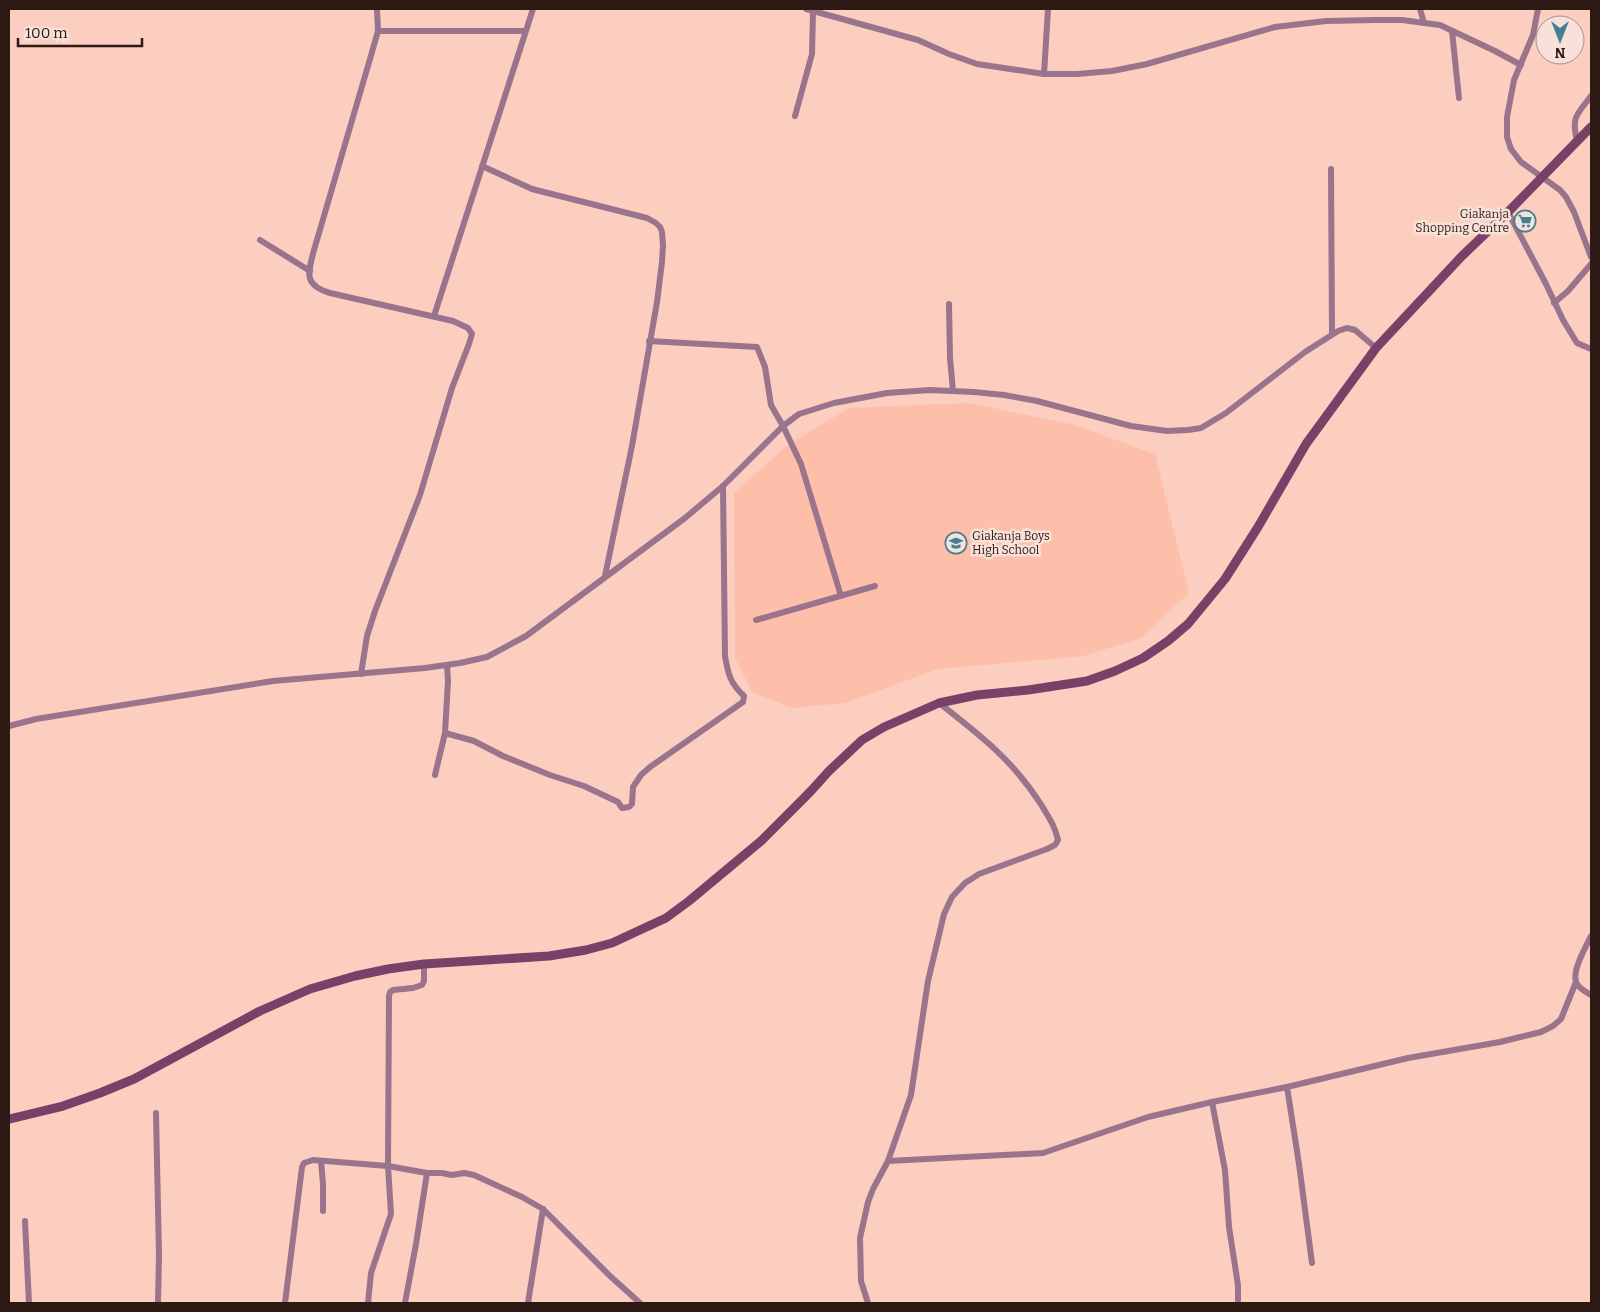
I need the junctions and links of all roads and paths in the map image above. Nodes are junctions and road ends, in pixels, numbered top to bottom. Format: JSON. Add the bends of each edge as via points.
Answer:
{"nodes":[{"id":1,"x":377,"y":9,"type":"edge"},
{"id":2,"x":532,"y":9,"type":"edge"},
{"id":3,"x":806,"y":9,"type":"edge"},
{"id":4,"x":1048,"y":9,"type":"edge"},
{"id":5,"x":1420,"y":9,"type":"edge"},
{"id":6,"x":1538,"y":9,"type":"edge"},
{"id":7,"x":814,"y":12,"type":"junction"},
{"id":8,"x":1424,"y":23,"type":"junction"},
{"id":9,"x":378,"y":31,"type":"junction"},
{"id":10,"x":524,"y":31,"type":"junction"},
{"id":11,"x":1452,"y":31,"type":"junction"},
{"id":12,"x":1521,"y":65,"type":"junction"},
{"id":13,"x":1044,"y":74,"type":"junction"},
{"id":14,"x":1591,"y":96,"type":"edge"},
{"id":15,"x":1460,"y":98,"type":"dead end"},
{"id":16,"x":795,"y":116,"type":"dead end"},
{"id":17,"x":1591,"y":127,"type":"edge"},
{"id":18,"x":1577,"y":141,"type":"junction"},
{"id":19,"x":482,"y":166,"type":"junction"},
{"id":20,"x":1331,"y":169,"type":"dead end"},
{"id":21,"x":1542,"y":177,"type":"junction"},
{"id":22,"x":1508,"y":212,"type":"junction"},
{"id":23,"x":260,"y":240,"type":"dead end"},
{"id":24,"x":1591,"y":257,"type":"edge"},
{"id":25,"x":1591,"y":264,"type":"edge"},
{"id":26,"x":310,"y":271,"type":"junction"},
{"id":27,"x":1554,"y":303,"type":"junction"},
{"id":28,"x":949,"y":304,"type":"dead end"},
{"id":29,"x":434,"y":316,"type":"junction"},
{"id":30,"x":1332,"y":334,"type":"junction"},
{"id":31,"x":649,"y":341,"type":"junction"},
{"id":32,"x":1376,"y":348,"type":"junction"},
{"id":33,"x":1591,"y":349,"type":"edge"},
{"id":34,"x":953,"y":391,"type":"junction"},
{"id":35,"x":784,"y":426,"type":"junction"},
{"id":36,"x":723,"y":486,"type":"junction"},
{"id":37,"x":605,"y":576,"type":"junction"},
{"id":38,"x":875,"y":586,"type":"dead end"},
{"id":39,"x":841,"y":596,"type":"junction"},
{"id":40,"x":756,"y":620,"type":"dead end"},
{"id":41,"x":448,"y":664,"type":"junction"},
{"id":42,"x":361,"y":674,"type":"junction"},
{"id":43,"x":939,"y":703,"type":"junction"},
{"id":44,"x":9,"y":726,"type":"edge"},
{"id":45,"x":445,"y":733,"type":"junction"},
{"id":46,"x":435,"y":775,"type":"dead end"},
{"id":47,"x":1591,"y":936,"type":"edge"},
{"id":48,"x":424,"y":964,"type":"junction"},
{"id":49,"x":1576,"y":982,"type":"junction"},
{"id":50,"x":1591,"y":995,"type":"edge"},
{"id":51,"x":1287,"y":1087,"type":"junction"},
{"id":52,"x":1212,"y":1102,"type":"junction"},
{"id":53,"x":156,"y":1113,"type":"dead end"},
{"id":54,"x":9,"y":1119,"type":"edge"},
{"id":55,"x":321,"y":1161,"type":"junction"},
{"id":56,"x":888,"y":1161,"type":"junction"},
{"id":57,"x":388,"y":1166,"type":"junction"},
{"id":58,"x":427,"y":1173,"type":"junction"},
{"id":59,"x":543,"y":1209,"type":"junction"},
{"id":60,"x":323,"y":1211,"type":"dead end"},
{"id":61,"x":26,"y":1221,"type":"dead end"},
{"id":62,"x":1312,"y":1263,"type":"dead end"},
{"id":63,"x":1238,"y":1300,"type":"dead end"},
{"id":64,"x":29,"y":1303,"type":"edge"},
{"id":65,"x":158,"y":1303,"type":"edge"},
{"id":66,"x":285,"y":1303,"type":"edge"},
{"id":67,"x":368,"y":1303,"type":"edge"},
{"id":68,"x":404,"y":1303,"type":"edge"},
{"id":69,"x":528,"y":1303,"type":"edge"},
{"id":70,"x":640,"y":1303,"type":"edge"},
{"id":71,"x":868,"y":1303,"type":"edge"}],
"edges":[{"from":1,"to":9,"type":"street"},
{"from":2,"to":10,"type":"street"},
{"from":3,"to":7,"type":"street"},
{"from":4,"to":13,"type":"street"},
{"from":5,"to":8,"type":"street"},
{"from":6,"to":12,"type":"street","via":[[1533,35]]},
{"from":7,"to":13,"type":"street","via":[[918,40],[977,64]]},
{"from":7,"to":16,"type":"street","via":[[812,54]]},
{"from":8,"to":11,"type":"street"},
{"from":8,"to":13,"type":"street","via":[[1375,20],[1293,24],[1147,64],[1094,73]]},
{"from":9,"to":10,"type":"street"},
{"from":9,"to":26,"type":"street"},
{"from":10,"to":19,"type":"street"},
{"from":11,"to":12,"type":"street"},
{"from":11,"to":15,"type":"street"},
{"from":12,"to":21,"type":"street","via":[[1510,98],[1507,137],[1521,162]]},
{"from":14,"to":18,"type":"street","via":[[1574,120]]},
{"from":17,"to":18,"type":"main road"},
{"from":18,"to":21,"type":"main road"},
{"from":19,"to":29,"type":"street"},
{"from":19,"to":31,"type":"street","via":[[532,188],[647,218],[660,227],[662,262]]},
{"from":20,"to":30,"type":"street"},
{"from":21,"to":22,"type":"main road"},
{"from":21,"to":24,"type":"street","via":[[1566,197]]},
{"from":22,"to":27,"type":"street"},
{"from":22,"to":32,"type":"main road"},
{"from":23,"to":26,"type":"street"},
{"from":25,"to":27,"type":"street"},
{"from":26,"to":29,"type":"street","via":[[318,290]]},
{"from":27,"to":33,"type":"street","via":[[1577,342]]},
{"from":28,"to":34,"type":"street"},
{"from":29,"to":42,"type":"street","via":[[468,328],[472,334],[420,495],[375,611]]},
{"from":30,"to":32,"type":"street","via":[[1347,328],[1355,330]]},
{"from":30,"to":34,"type":"street","via":[[1226,413],[1201,428],[1188,430],[1131,426],[1037,401]]},
{"from":31,"to":35,"type":"street","via":[[757,347],[765,367],[771,406]]},
{"from":31,"to":37,"type":"street","via":[[632,446]]},
{"from":32,"to":43,"type":"main road","via":[[1306,444],[1225,579],[1188,624],[1168,641],[1143,658],[1087,681]]},
{"from":34,"to":35,"type":"street","via":[[887,393],[853,398],[799,414]]},
{"from":35,"to":36,"type":"street"},
{"from":35,"to":39,"type":"street","via":[[801,464]]},
{"from":36,"to":37,"type":"street"},
{"from":36,"to":45,"type":"street","via":[[725,656],[734,687],[744,696],[744,702],[641,775],[633,787],[629,807],[622,808],[618,802],[584,786],[550,776],[474,741]]},
{"from":37,"to":41,"type":"street","via":[[509,646],[487,657]]},
{"from":38,"to":39,"type":"street"},
{"from":39,"to":40,"type":"street"},
{"from":41,"to":42,"type":"street"},
{"from":41,"to":45,"type":"street"},
{"from":42,"to":44,"type":"street","via":[[273,681]]},
{"from":43,"to":48,"type":"main road","via":[[862,740],[761,841],[666,918],[612,943],[586,950],[548,956]]},
{"from":43,"to":56,"type":"street","via":[[989,742],[1011,764],[1029,785],[1056,828],[1058,840],[1047,849],[979,874],[952,897],[944,914],[928,981],[912,1095]]},
{"from":45,"to":46,"type":"street"},
{"from":47,"to":49,"type":"street","via":[[1577,966]]},
{"from":48,"to":54,"type":"main road","via":[[388,968],[310,989],[134,1079],[63,1106]]},
{"from":48,"to":57,"type":"street","via":[[422,985],[393,990],[389,996]]},
{"from":49,"to":50,"type":"street"},
{"from":49,"to":51,"type":"street","via":[[1561,1019],[1541,1032],[1408,1058]]},
{"from":51,"to":52,"type":"street"},
{"from":51,"to":62,"type":"street"},
{"from":52,"to":56,"type":"street","via":[[1148,1117],[1043,1153]]},
{"from":52,"to":63,"type":"street","via":[[1225,1170],[1228,1227]]},
{"from":53,"to":65,"type":"street"},
{"from":55,"to":57,"type":"street"},
{"from":55,"to":60,"type":"street"},
{"from":55,"to":66,"type":"street","via":[[304,1162],[302,1168]]},
{"from":56,"to":71,"type":"street","via":[[871,1196],[860,1238],[861,1281]]},
{"from":57,"to":58,"type":"street"},
{"from":57,"to":67,"type":"street","via":[[391,1214],[371,1273]]},
{"from":58,"to":59,"type":"street","via":[[474,1175]]},
{"from":58,"to":68,"type":"street"},
{"from":59,"to":69,"type":"street"},
{"from":59,"to":70,"type":"street"},
{"from":61,"to":64,"type":"street"}]}
